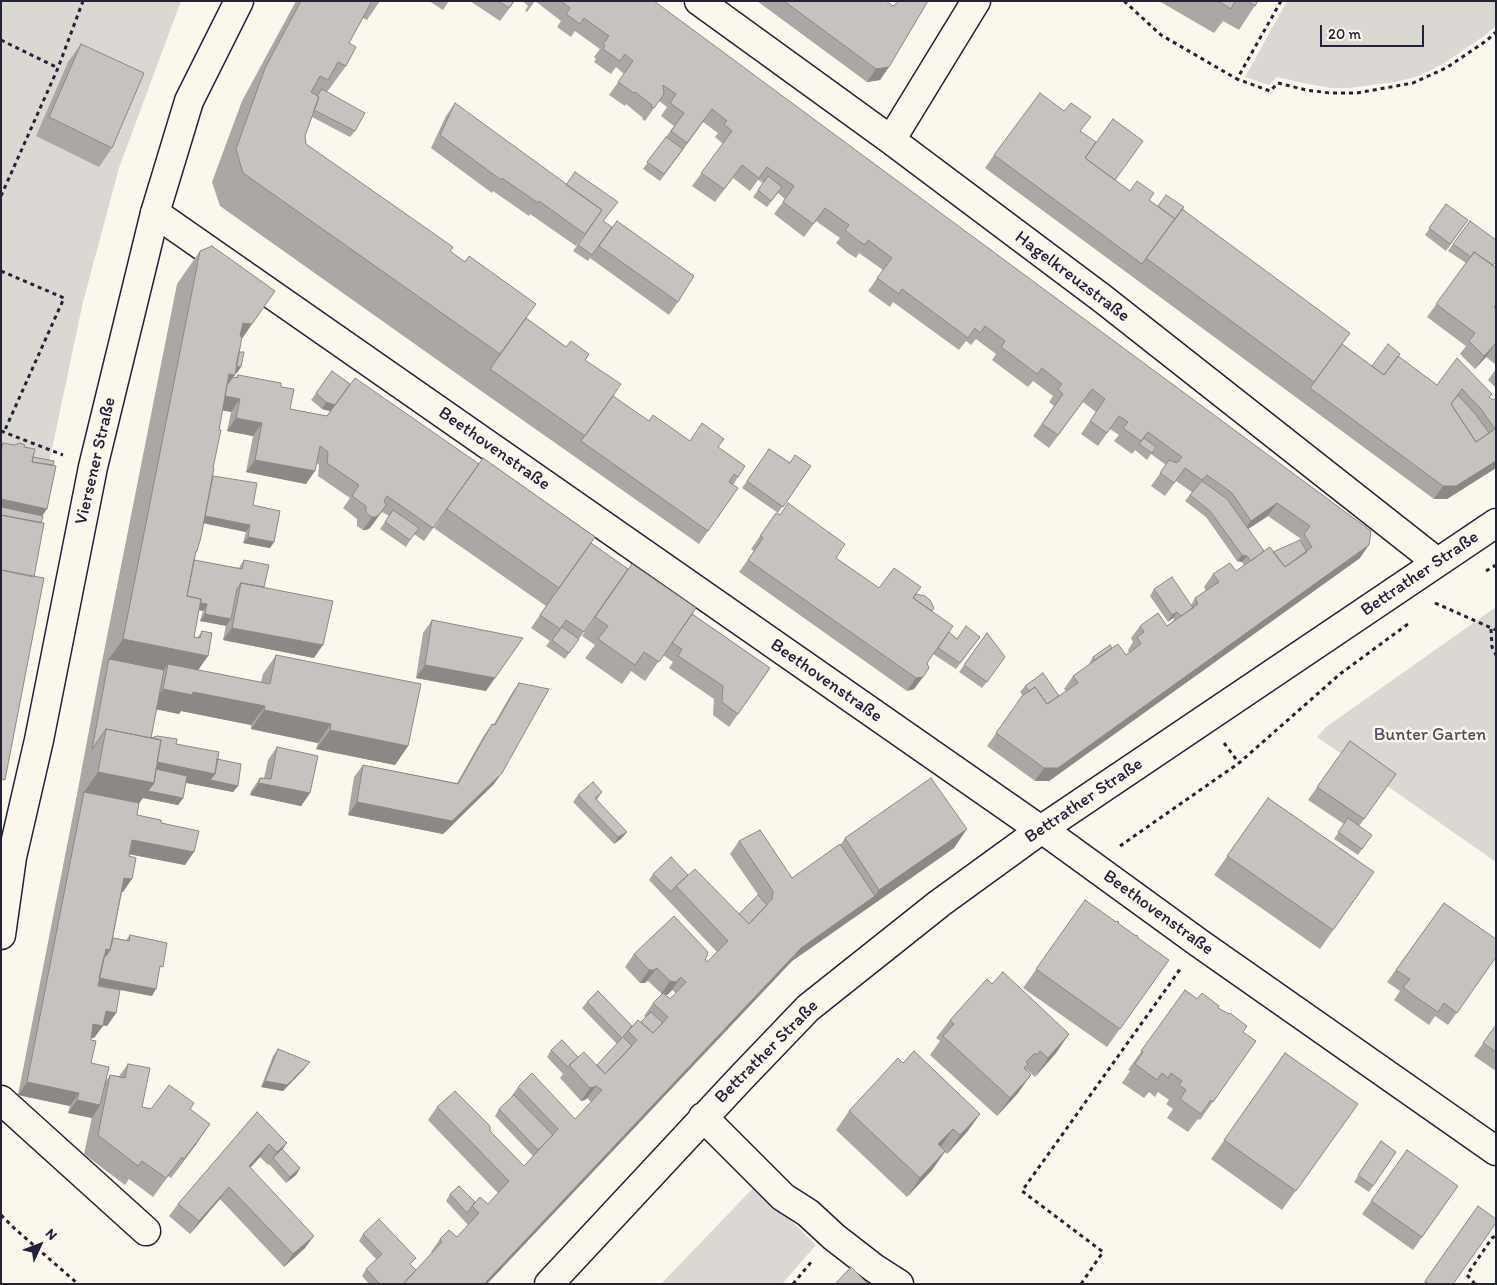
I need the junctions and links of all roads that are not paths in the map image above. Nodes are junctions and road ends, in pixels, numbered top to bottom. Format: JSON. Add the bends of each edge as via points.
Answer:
{"nodes":[{"id":1,"x":239,"y":1,"type":"edge"},
{"id":2,"x":699,"y":1,"type":"edge"},
{"id":3,"x":976,"y":1,"type":"edge"},
{"id":4,"x":891,"y":140,"type":"junction"},
{"id":5,"x":155,"y":213,"type":"junction"},
{"id":6,"x":1496,"y":523,"type":"edge"},
{"id":7,"x":1437,"y":562,"type":"junction"},
{"id":8,"x":1042,"y":829,"type":"junction"},
{"id":9,"x":6,"y":862,"type":"edge"},
{"id":10,"x":1,"y":935,"type":"edge"},
{"id":11,"x":1,"y":1100,"type":"edge"},
{"id":12,"x":704,"y":1117,"type":"junction"},
{"id":13,"x":1496,"y":1151,"type":"edge"},
{"id":14,"x":146,"y":1231,"type":"dead end"},
{"id":15,"x":549,"y":1284,"type":"edge"},
{"id":16,"x":899,"y":1284,"type":"edge"}],
"edges":[{"from":1,"to":5,"type":"street","name":"Viersener Straße","via":[[189,101]]},
{"from":2,"to":4,"type":"street","name":"Hagelkreuzstraße"},
{"from":3,"to":4,"type":"street"},
{"from":4,"to":7,"type":"street","name":"Hagelkreuzstraße","via":[[1103,299]]},
{"from":5,"to":8,"type":"street","name":"Beethovenstraße"},
{"from":5,"to":9,"type":"street","name":"Viersener Straße","via":[[93,467],[39,740]]},
{"from":6,"to":7,"type":"street","name":"Bettrather Straße"},
{"from":7,"to":8,"type":"street","name":"Bettrather Straße"},
{"from":8,"to":12,"type":"street","name":"Bettrather Straße","via":[[940,903],[808,1008]]},
{"from":8,"to":13,"type":"street","name":"Beethovenstraße"},
{"from":9,"to":10,"type":"street","name":"Viersener Straße"},
{"from":11,"to":14,"type":"street"},
{"from":12,"to":15,"type":"street","name":"Bettrather Straße"},
{"from":12,"to":16,"type":"street","name":"Bettrather Straße","via":[[784,1197],[808,1212],[874,1268]]}]}
